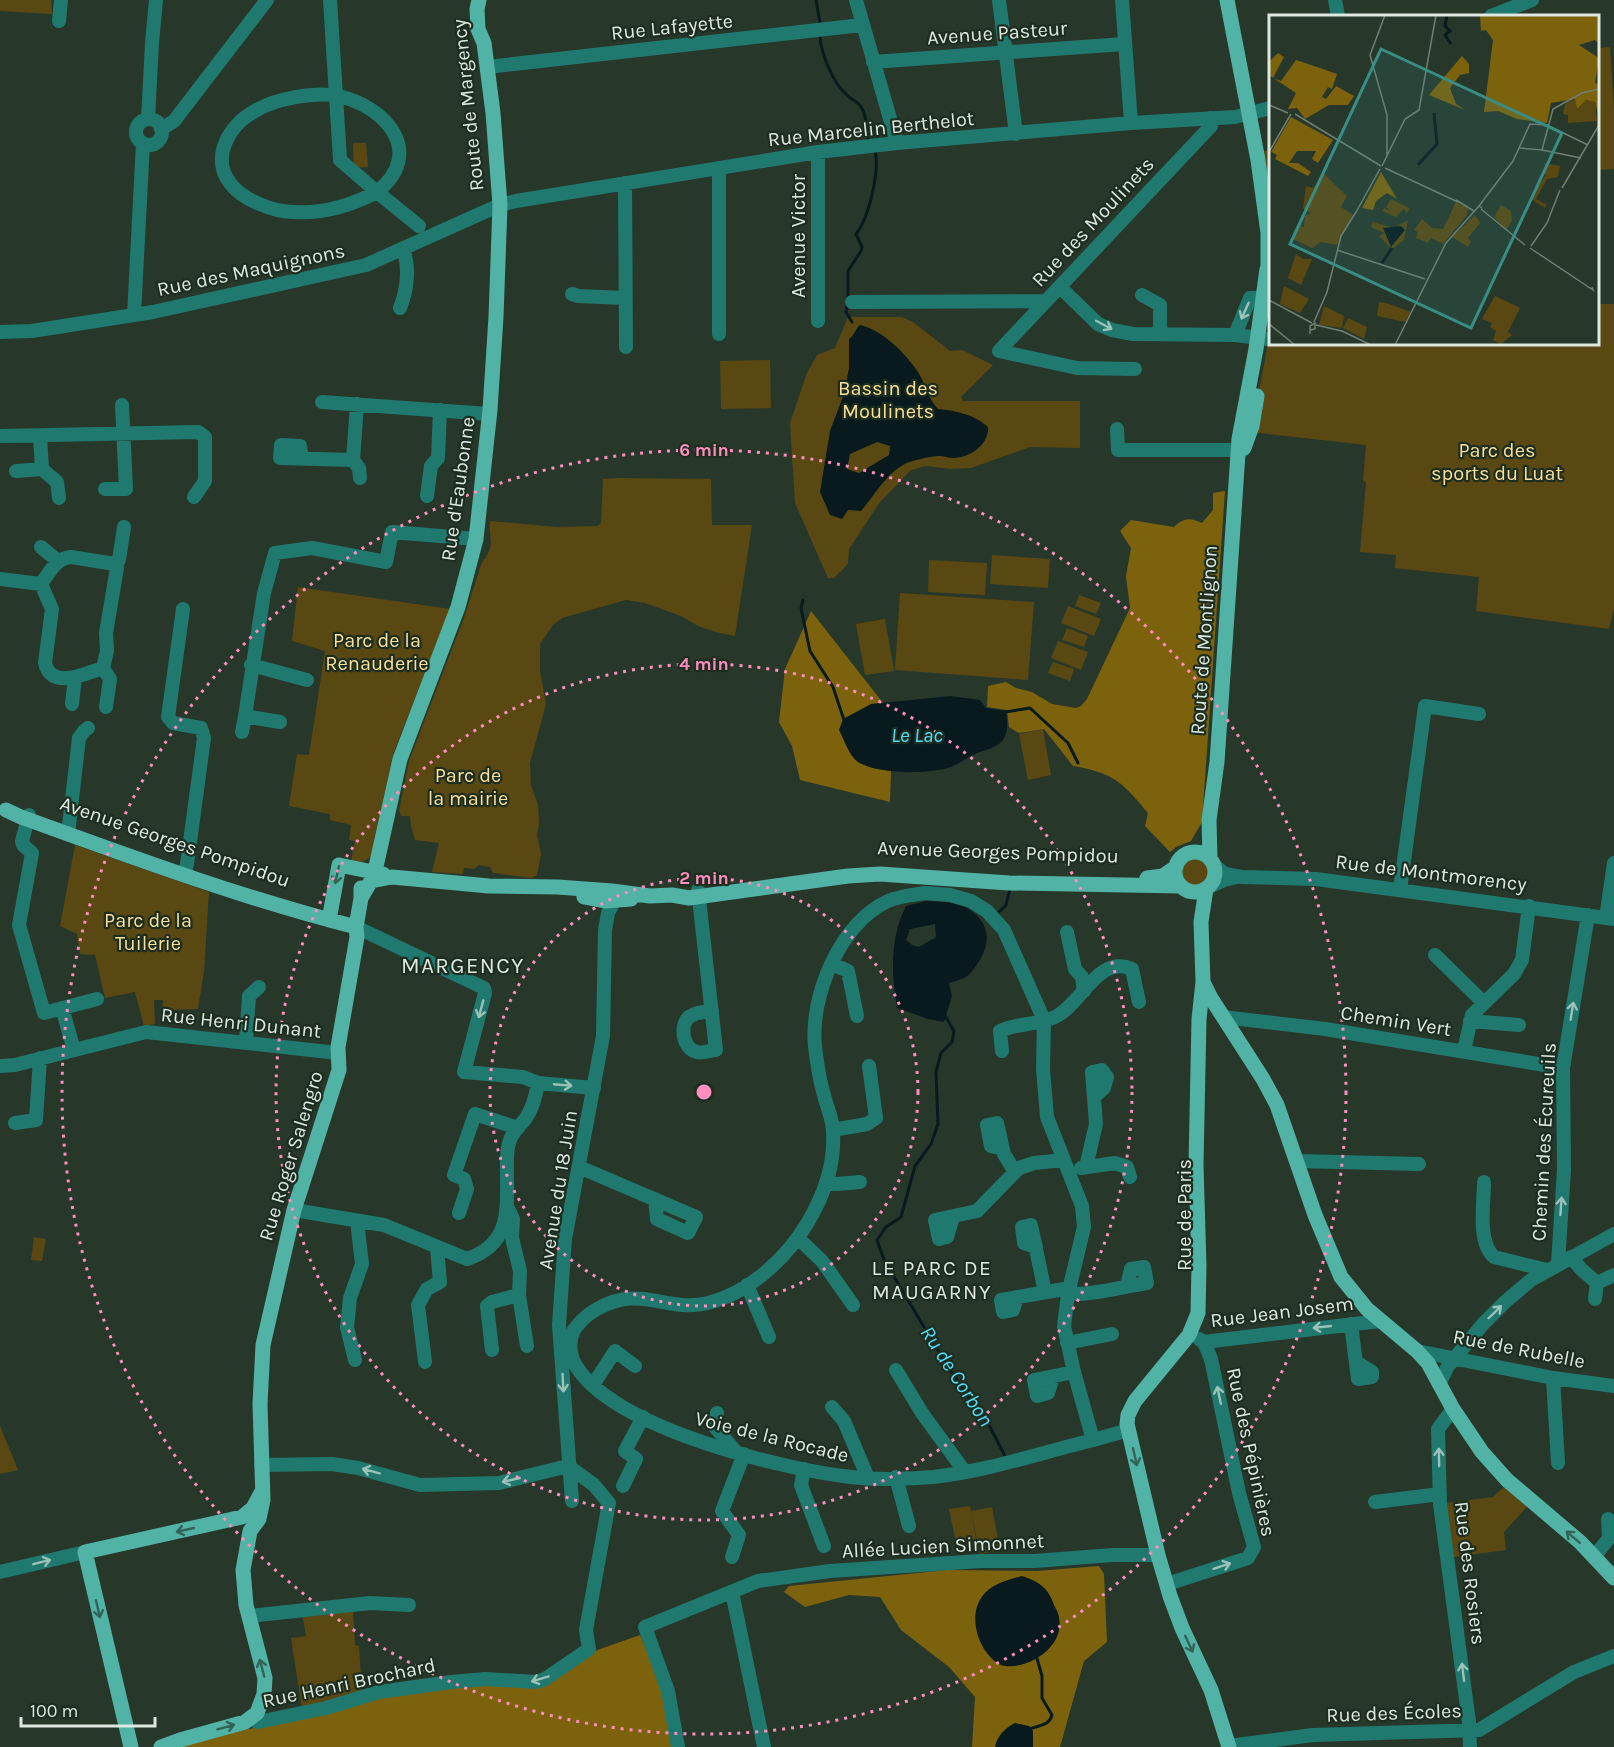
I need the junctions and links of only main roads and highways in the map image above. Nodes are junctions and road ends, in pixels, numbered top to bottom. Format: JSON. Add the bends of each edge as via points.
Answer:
{"nodes":[{"id":1,"x":479,"y":0,"type":"edge"},
{"id":2,"x":1227,"y":0,"type":"edge"},
{"id":3,"x":500,"y":205,"type":"joint"},
{"id":4,"x":1267,"y":268,"type":"junction"},
{"id":5,"x":1262,"y":338,"type":"junction"},
{"id":6,"x":3,"y":809,"type":"edge"},
{"id":7,"x":1209,"y":820,"type":"junction"},
{"id":8,"x":1191,"y":852,"type":"junction"},
{"id":9,"x":1213,"y":862,"type":"junction"},
{"id":10,"x":1176,"y":867,"type":"junction"},
{"id":11,"x":375,"y":871,"type":"junction"},
{"id":12,"x":392,"y":877,"type":"junction"},
{"id":13,"x":1183,"y":888,"type":"junction"},
{"id":14,"x":1209,"y":888,"type":"junction"},
{"id":15,"x":699,"y":893,"type":"junction"},
{"id":16,"x":361,"y":898,"type":"junction"},
{"id":17,"x":330,"y":914,"type":"junction"},
{"id":18,"x":1201,"y":922,"type":"junction"},
{"id":19,"x":356,"y":927,"type":"junction"},
{"id":20,"x":1203,"y":982,"type":"junction"},
{"id":21,"x":1211,"y":998,"type":"junction"},
{"id":22,"x":1196,"y":1338,"type":"junction"},
{"id":23,"x":248,"y":1522,"type":"junction"},
{"id":24,"x":1614,"y":1578,"type":"edge"},
{"id":25,"x":1229,"y":1746,"type":"edge"},
{"id":26,"x":131,"y":1747,"type":"edge"},
{"id":27,"x":161,"y":1747,"type":"edge"}],
"edges":[{"from":1,"to":3,"type":"main road","name":"Route de Margency","via":[[478,29],[484,43],[493,113]]},
{"from":2,"to":4,"type":"main road","name":"Route de Montlignon","via":[[1258,160],[1268,233]]},
{"from":3,"to":11,"type":"main road","name":"Rue d'Eaubonne","via":[[496,317],[476,539],[458,607],[400,759]]},
{"from":4,"to":5,"type":"main road","name":"Route de Montlignon"},
{"from":4,"to":5,"type":"main road","name":"Route de Montlignon","via":[[1269,295]]},
{"from":5,"to":7,"type":"main road","name":"Route de Montlignon","via":[[1252,426],[1240,454],[1217,762]]},
{"from":6,"to":17,"type":"main road","name":"Avenue Georges Pompidou","via":[[307,915]]},
{"from":7,"to":8,"type":"main road","name":"Route de Montlignon","via":[[1202,842]]},
{"from":7,"to":9,"type":"main road","name":"Route de Montlignon"},
{"from":8,"to":9,"type":"main road","via":[[1202,853]]},
{"from":8,"to":10,"type":"main road"},
{"from":9,"to":14,"type":"main road","via":[[1215,875]]},
{"from":10,"to":13,"type":"main road","via":[[1175,877]]},
{"from":10,"to":15,"type":"main road","name":"Avenue Georges Pompidou","via":[[1156,878],[1037,879],[887,867]]},
{"from":11,"to":12,"type":"main road","name":"Avenue Georges Pompidou"},
{"from":11,"to":16,"type":"main road","via":[[362,881]]},
{"from":11,"to":17,"type":"main road","name":"Avenue Georges Pompidou","one_way":true,"via":[[339,865]]},
{"from":12,"to":15,"type":"main road","name":"Avenue Georges Pompidou","via":[[576,895]]},
{"from":12,"to":16,"type":"main road","name":"Avenue Georges Pompidou","via":[[371,881]]},
{"from":13,"to":14,"type":"main road","via":[[1197,893]]},
{"from":13,"to":15,"type":"main road","name":"Avenue Georges Pompidou","via":[[1009,883],[904,874],[859,875]]},
{"from":13,"to":18,"type":"main road","name":"Rue de Paris","via":[[1196,905]]},
{"from":14,"to":18,"type":"main road","name":"Rue de Paris"},
{"from":16,"to":19,"type":"main road"},
{"from":17,"to":19,"type":"main road","name":"Avenue Georges Pompidou"},
{"from":18,"to":20,"type":"main road","name":"Rue de Paris"},
{"from":19,"to":23,"type":"main road","name":"Rue Roger Salengro","via":[[339,1070],[294,1210],[270,1306],[261,1361],[262,1490]]},
{"from":20,"to":21,"type":"main road","name":"Rue de Paris"},
{"from":20,"to":22,"type":"main road","name":"Rue de Paris","via":[[1198,1019]]},
{"from":21,"to":22,"type":"main road","name":"Rue de Paris","via":[[1204,1010],[1205,1302]]},
{"from":24,"to":21,"type":"main road","one_way":true,"via":[[1580,1542],[1507,1480],[1482,1452],[1428,1363],[1380,1321],[1341,1277],[1271,1091]]},
{"from":22,"to":25,"type":"main road","name":"Rue de Paris","one_way":true,"via":[[1135,1401],[1127,1424],[1158,1556]]},
{"from":23,"to":26,"type":"main road","one_way":true,"via":[[85,1552]]},
{"from":27,"to":23,"type":"main road","name":"Rue Roger Salengro","one_way":true,"via":[[251,1719],[261,1703],[265,1678],[243,1591]]}]}
